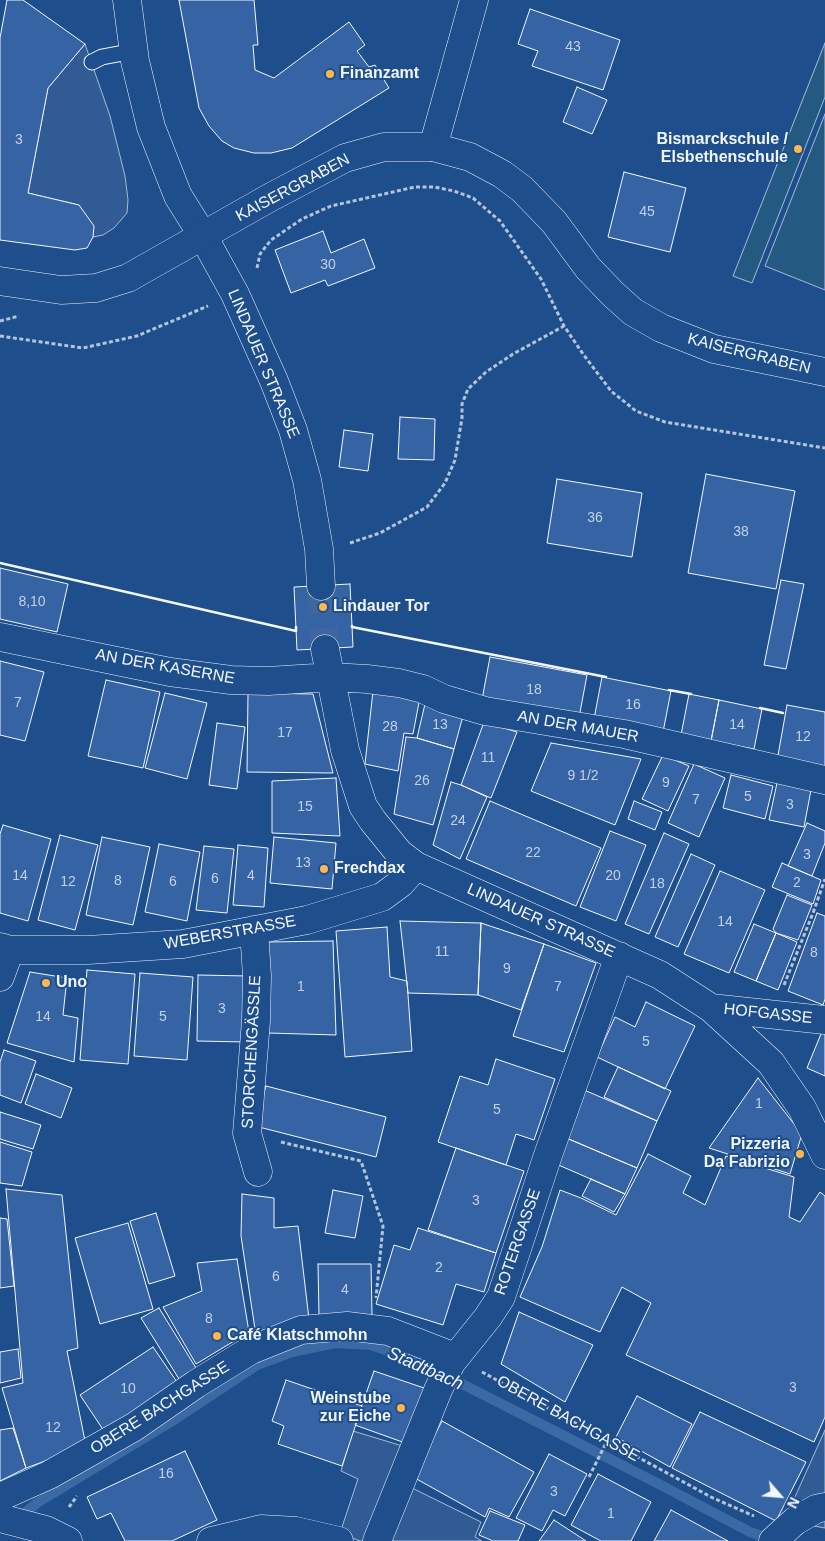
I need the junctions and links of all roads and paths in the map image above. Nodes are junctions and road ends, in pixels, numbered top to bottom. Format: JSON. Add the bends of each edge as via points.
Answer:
{"nodes":[{"id":1,"x":127,"y":0,"type":"edge"},
{"id":2,"x":474,"y":0,"type":"edge"},
{"id":3,"x":134,"y":51,"type":"junction"},
{"id":4,"x":92,"y":62,"type":"dead end"},
{"id":5,"x":433,"y":147,"type":"junction"},
{"id":6,"x":203,"y":236,"type":"junction"},
{"id":7,"x":0,"y":281,"type":"edge"},
{"id":8,"x":235,"y":294,"type":"junction"},
{"id":9,"x":178,"y":320,"type":"dead end"},
{"id":10,"x":564,"y":326,"type":"junction"},
{"id":11,"x":0,"y":336,"type":"edge"},
{"id":12,"x":825,"y":372,"type":"edge"},
{"id":13,"x":825,"y":448,"type":"edge"},
{"id":14,"x":347,"y":544,"type":"dead end"},
{"id":15,"x":321,"y":586,"type":"tunnel mouth"},
{"id":16,"x":0,"y":637,"type":"edge"},
{"id":17,"x":324,"y":649,"type":"tunnel mouth"},
{"id":18,"x":331,"y":676,"type":"junction"},
{"id":19,"x":825,"y":780,"type":"edge"},
{"id":20,"x":416,"y":866,"type":"junction"},
{"id":21,"x":825,"y":879,"type":"edge"},
{"id":22,"x":254,"y":930,"type":"junction"},
{"id":23,"x":5,"y":948,"type":"edge"},
{"id":24,"x":619,"y":956,"type":"junction"},
{"id":25,"x":0,"y":977,"type":"edge"},
{"id":26,"x":782,"y":989,"type":"dead end"},
{"id":27,"x":711,"y":1008,"type":"junction"},
{"id":28,"x":825,"y":1020,"type":"edge"},
{"id":29,"x":247,"y":1133,"type":"junction"},
{"id":30,"x":825,"y":1155,"type":"edge"},
{"id":31,"x":258,"y":1172,"type":"dead end"},
{"id":32,"x":373,"y":1329,"type":"junction"},
{"id":33,"x":453,"y":1360,"type":"junction"},
{"id":34,"x":607,"y":1441,"type":"junction"},
{"id":35,"x":589,"y":1477,"type":"dead end"},
{"id":36,"x":0,"y":1497,"type":"edge"},
{"id":37,"x":825,"y":1507,"type":"edge"},
{"id":38,"x":0,"y":1518,"type":"edge"},
{"id":39,"x":779,"y":1535,"type":"edge"},
{"id":40,"x":68,"y":1541,"type":"edge"},
{"id":41,"x":211,"y":1541,"type":"edge"},
{"id":42,"x":339,"y":1541,"type":"edge"},
{"id":43,"x":378,"y":1541,"type":"edge"}],
"edges":[{"from":1,"to":3,"type":"street","name":"LINDAUER STRASSE"},
{"from":2,"to":5,"type":"street"},
{"from":3,"to":4,"type":"lane"},
{"from":3,"to":6,"type":"street","name":"LINDAUER STRASSE","via":[[151,127],[178,196]]},
{"from":5,"to":6,"type":"street","name":"KAISERGRABEN","via":[[384,147],[345,158]]},
{"from":5,"to":12,"type":"street","name":"KAISERGRABEN","via":[[470,157],[522,189],[554,222],[588,268],[633,312],[682,338],[714,349]]},
{"from":6,"to":7,"type":"street","name":"KAISERGRABEN","via":[[128,278],[96,288],[61,290]]},
{"from":6,"to":8,"type":"street","name":"LINDAUER STRASSE"},
{"from":8,"to":10,"type":"path","via":[[260,282],[257,267],[260,254],[271,240],[302,219],[331,206],[415,186],[434,187],[473,198],[500,221],[541,279]]},
{"from":8,"to":15,"type":"street","name":"LINDAUER STRASSE","via":[[292,430],[308,488],[319,549]]},
{"from":9,"to":11,"type":"path","via":[[137,336],[84,348]]},
{"from":10,"to":13,"type":"path","via":[[611,391],[636,411],[665,422]]},
{"from":10,"to":14,"type":"path","via":[[513,354],[468,388],[462,404],[455,460],[445,483],[427,508],[380,533]]},
{"from":16,"to":18,"type":"street","name":"AN DER KASERNE","via":[[170,672],[231,680],[268,682]]},
{"from":17,"to":18,"type":"street","name":"LINDAUER STRASSE"},
{"from":18,"to":19,"type":"street","name":"AN DER MAUER","via":[[399,683],[485,711],[624,734]]},
{"from":18,"to":20,"type":"street","name":"LINDAUER STRASSE","via":[[345,750],[363,806],[400,853]]},
{"from":20,"to":22,"type":"street","name":"WEBERSTRASSE","via":[[402,883],[382,897],[307,920]]},
{"from":20,"to":24,"type":"street","name":"LINDAUER STRASSE"},
{"from":21,"to":26,"type":"path"},
{"from":22,"to":23,"type":"street","name":"WEBERSTRASSE","via":[[183,944],[88,950]]},
{"from":22,"to":29,"type":"street","name":"STORCHENGÄSSLE","via":[[256,1021]]},
{"from":23,"to":25,"type":"street"},
{"from":24,"to":27,"type":"street","name":"LINDAUER STRASSE","via":[[660,975]]},
{"from":24,"to":33,"type":"street","name":"ROTERGASSE","via":[[501,1297]]},
{"from":27,"to":28,"type":"street","name":"HOFGASSE"},
{"from":27,"to":30,"type":"street","name":"LINDAUER STRASSE","via":[[771,1063],[802,1108]]},
{"from":29,"to":31,"type":"street","name":"STORCHENGÄSSLE"},
{"from":29,"to":32,"type":"path","via":[[361,1161],[383,1226]]},
{"from":32,"to":33,"type":"street","name":"OBERE BACHGASSE","via":[[388,1331]]},
{"from":32,"to":36,"type":"street","name":"OBERE BACHGASSE","via":[[347,1326],[301,1330],[250,1350],[134,1427],[49,1475]]},
{"from":33,"to":34,"type":"path","name":"OBERE BACHGASSE"},
{"from":33,"to":43,"type":"street","name":"ROTERGASSE"},
{"from":34,"to":35,"type":"path"},
{"from":34,"to":39,"type":"path","name":"OBERE BACHGASSE"},
{"from":37,"to":39,"type":"street","via":[[816,1509]]},
{"from":38,"to":40,"type":"street","via":[[54,1533]]},
{"from":41,"to":42,"type":"street","via":[[261,1530],[296,1531]]}]}
